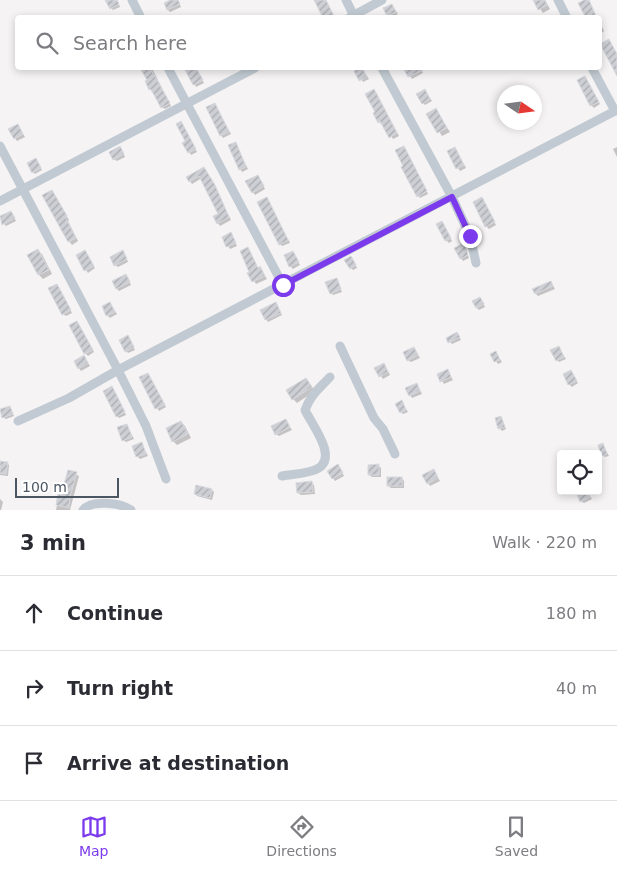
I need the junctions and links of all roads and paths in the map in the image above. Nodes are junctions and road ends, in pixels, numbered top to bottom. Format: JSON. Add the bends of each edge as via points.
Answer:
{"nodes":[{"id":1,"x":132,"y":0,"type":"edge"},
{"id":2,"x":346,"y":0,"type":"edge"},
{"id":3,"x":382,"y":0,"type":"edge"},
{"id":4,"x":558,"y":0,"type":"edge"},
{"id":5,"x":140,"y":15,"type":"edge"},
{"id":6,"x":352,"y":15,"type":"edge"},
{"id":7,"x":356,"y":15,"type":"edge"},
{"id":8,"x":566,"y":15,"type":"edge"},
{"id":9,"x":169,"y":70,"type":"edge"},
{"id":10,"x":251,"y":70,"type":"edge"},
{"id":11,"x":383,"y":70,"type":"edge"},
{"id":12,"x":593,"y":70,"type":"edge"},
{"id":13,"x":187,"y":103,"type":"junction"},
{"id":14,"x":616,"y":110,"type":"edge"},
{"id":15,"x":0,"y":146,"type":"edge"},
{"id":16,"x":23,"y":189,"type":"junction"},
{"id":17,"x":452,"y":197,"type":"junction"},
{"id":18,"x":0,"y":201,"type":"edge"},
{"id":19,"x":476,"y":263,"type":"dead end"},
{"id":20,"x":283,"y":285,"type":"junction"},
{"id":21,"x":340,"y":346,"type":"dead end"},
{"id":22,"x":118,"y":370,"type":"junction"},
{"id":23,"x":330,"y":377,"type":"dead end"},
{"id":24,"x":18,"y":421,"type":"dead end"},
{"id":25,"x":395,"y":454,"type":"dead end"},
{"id":26,"x":282,"y":476,"type":"dead end"},
{"id":27,"x":166,"y":479,"type":"dead end"},
{"id":28,"x":83,"y":510,"type":"edge"},
{"id":29,"x":131,"y":510,"type":"edge"}],
"edges":[{"from":1,"to":5,"type":"street"},
{"from":2,"to":6,"type":"street"},
{"from":3,"to":7,"type":"street"},
{"from":4,"to":8,"type":"street"},
{"from":9,"to":13,"type":"street"},
{"from":10,"to":13,"type":"street"},
{"from":11,"to":17,"type":"street"},
{"from":12,"to":14,"type":"street"},
{"from":13,"to":16,"type":"street"},
{"from":13,"to":20,"type":"street"},
{"from":14,"to":17,"type":"street"},
{"from":15,"to":16,"type":"street"},
{"from":16,"to":18,"type":"street"},
{"from":16,"to":22,"type":"street"},
{"from":17,"to":19,"type":"street","via":[[470,236]]},
{"from":17,"to":20,"type":"street"},
{"from":20,"to":22,"type":"street"},
{"from":21,"to":25,"type":"street"},
{"from":22,"to":24,"type":"street","via":[[69,398]]},
{"from":22,"to":27,"type":"street","via":[[146,426]]},
{"from":23,"to":26,"type":"street","via":[[314,392],[305,410],[323,444],[324,464],[316,470]]},
{"from":28,"to":29,"type":"street","via":[[87,505],[103,502]]}]}
